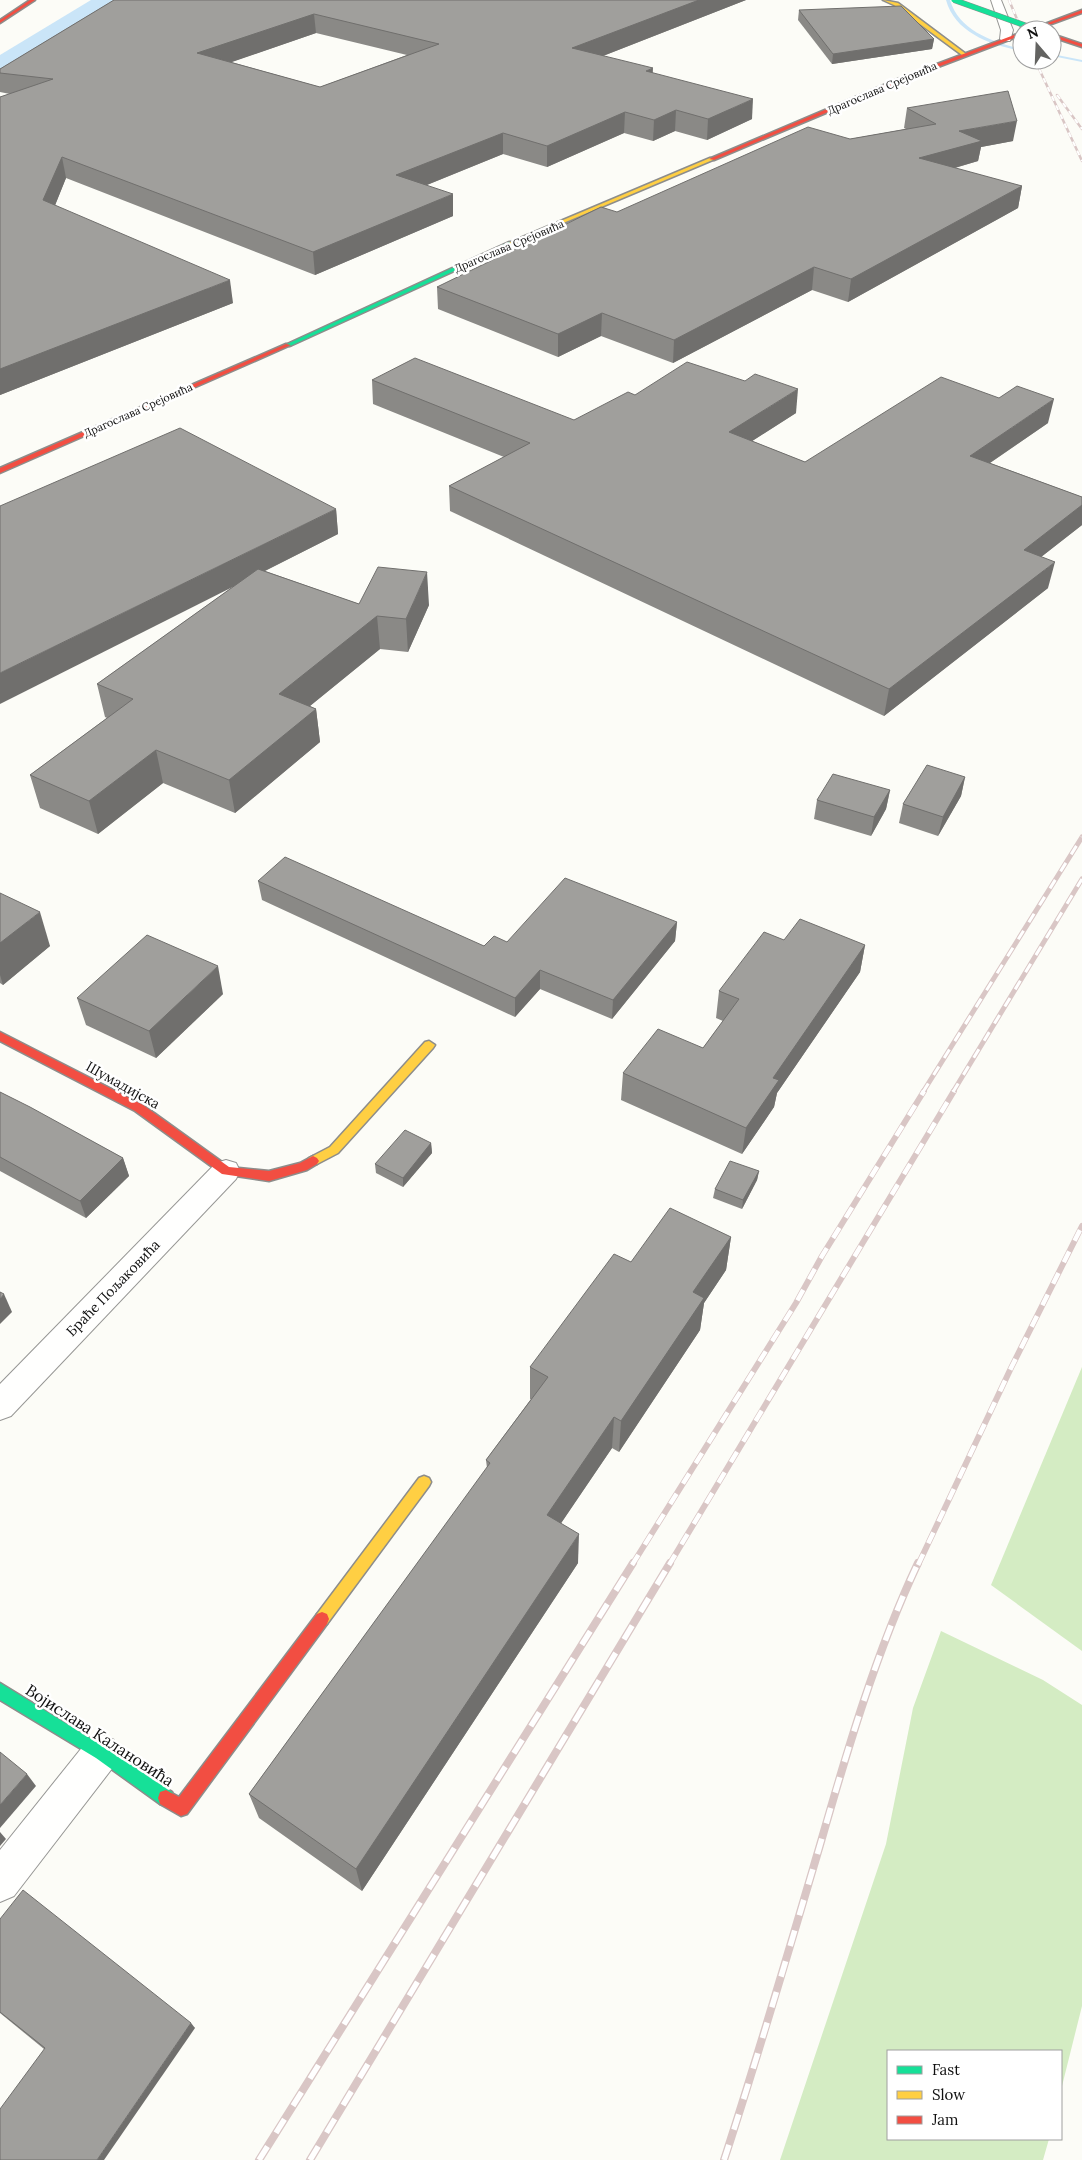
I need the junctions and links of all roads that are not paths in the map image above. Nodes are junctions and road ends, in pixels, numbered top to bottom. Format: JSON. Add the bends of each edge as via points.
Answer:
{"nodes":[{"id":1,"x":33,"y":0,"type":"edge"},
{"id":2,"x":885,"y":0,"type":"edge"},
{"id":3,"x":954,"y":0,"type":"edge"},
{"id":4,"x":996,"y":0,"type":"edge"},
{"id":5,"x":1082,"y":11,"type":"edge"},
{"id":6,"x":1059,"y":20,"type":"edge"},
{"id":7,"x":0,"y":22,"type":"edge"},
{"id":8,"x":1012,"y":23,"type":"edge"},
{"id":9,"x":1062,"y":25,"type":"edge"},
{"id":10,"x":1068,"y":28,"type":"dead end"},
{"id":11,"x":1012,"y":37,"type":"edge"},
{"id":12,"x":1062,"y":39,"type":"edge"},
{"id":13,"x":1004,"y":40,"type":"junction"},
{"id":14,"x":1082,"y":46,"type":"edge"},
{"id":15,"x":964,"y":54,"type":"junction"},
{"id":16,"x":0,"y":471,"type":"edge"},
{"id":17,"x":0,"y":1036,"type":"edge"},
{"id":18,"x":430,"y":1045,"type":"dead end"},
{"id":19,"x":226,"y":1171,"type":"junction"},
{"id":20,"x":0,"y":1406,"type":"edge"},
{"id":21,"x":424,"y":1482,"type":"dead end"},
{"id":22,"x":0,"y":1691,"type":"edge"},
{"id":23,"x":102,"y":1753,"type":"junction"},
{"id":24,"x":0,"y":1882,"type":"edge"}],
"edges":[{"from":1,"to":7,"type":"street"},
{"from":2,"to":15,"type":"street","via":[[896,4]]},
{"from":3,"to":8,"type":"street","bridge":true},
{"from":4,"to":13,"type":"street","via":[[1007,30]]},
{"from":5,"to":6,"type":"street","name":"Драгослава Срејовића"},
{"from":9,"to":10,"type":"street"},
{"from":11,"to":13,"type":"street","name":"Драгослава Срејовића"},
{"from":12,"to":14,"type":"street"},
{"from":13,"to":15,"type":"street","name":"Драгослава Срејовића"},
{"from":15,"to":16,"type":"street","name":"Драгослава Срејовића","via":[[491,252],[316,333]]},
{"from":17,"to":19,"type":"street","name":"Шумадијска","via":[[139,1108]]},
{"from":18,"to":19,"type":"street","via":[[334,1150],[303,1167],[269,1176]]},
{"from":19,"to":20,"type":"street","name":"Браће Пољаковића"},
{"from":21,"to":23,"type":"street","name":"Војислава Калановића","via":[[181,1808]]},
{"from":22,"to":23,"type":"street","name":"Војислава Калановића"},
{"from":23,"to":24,"type":"street"}]}
